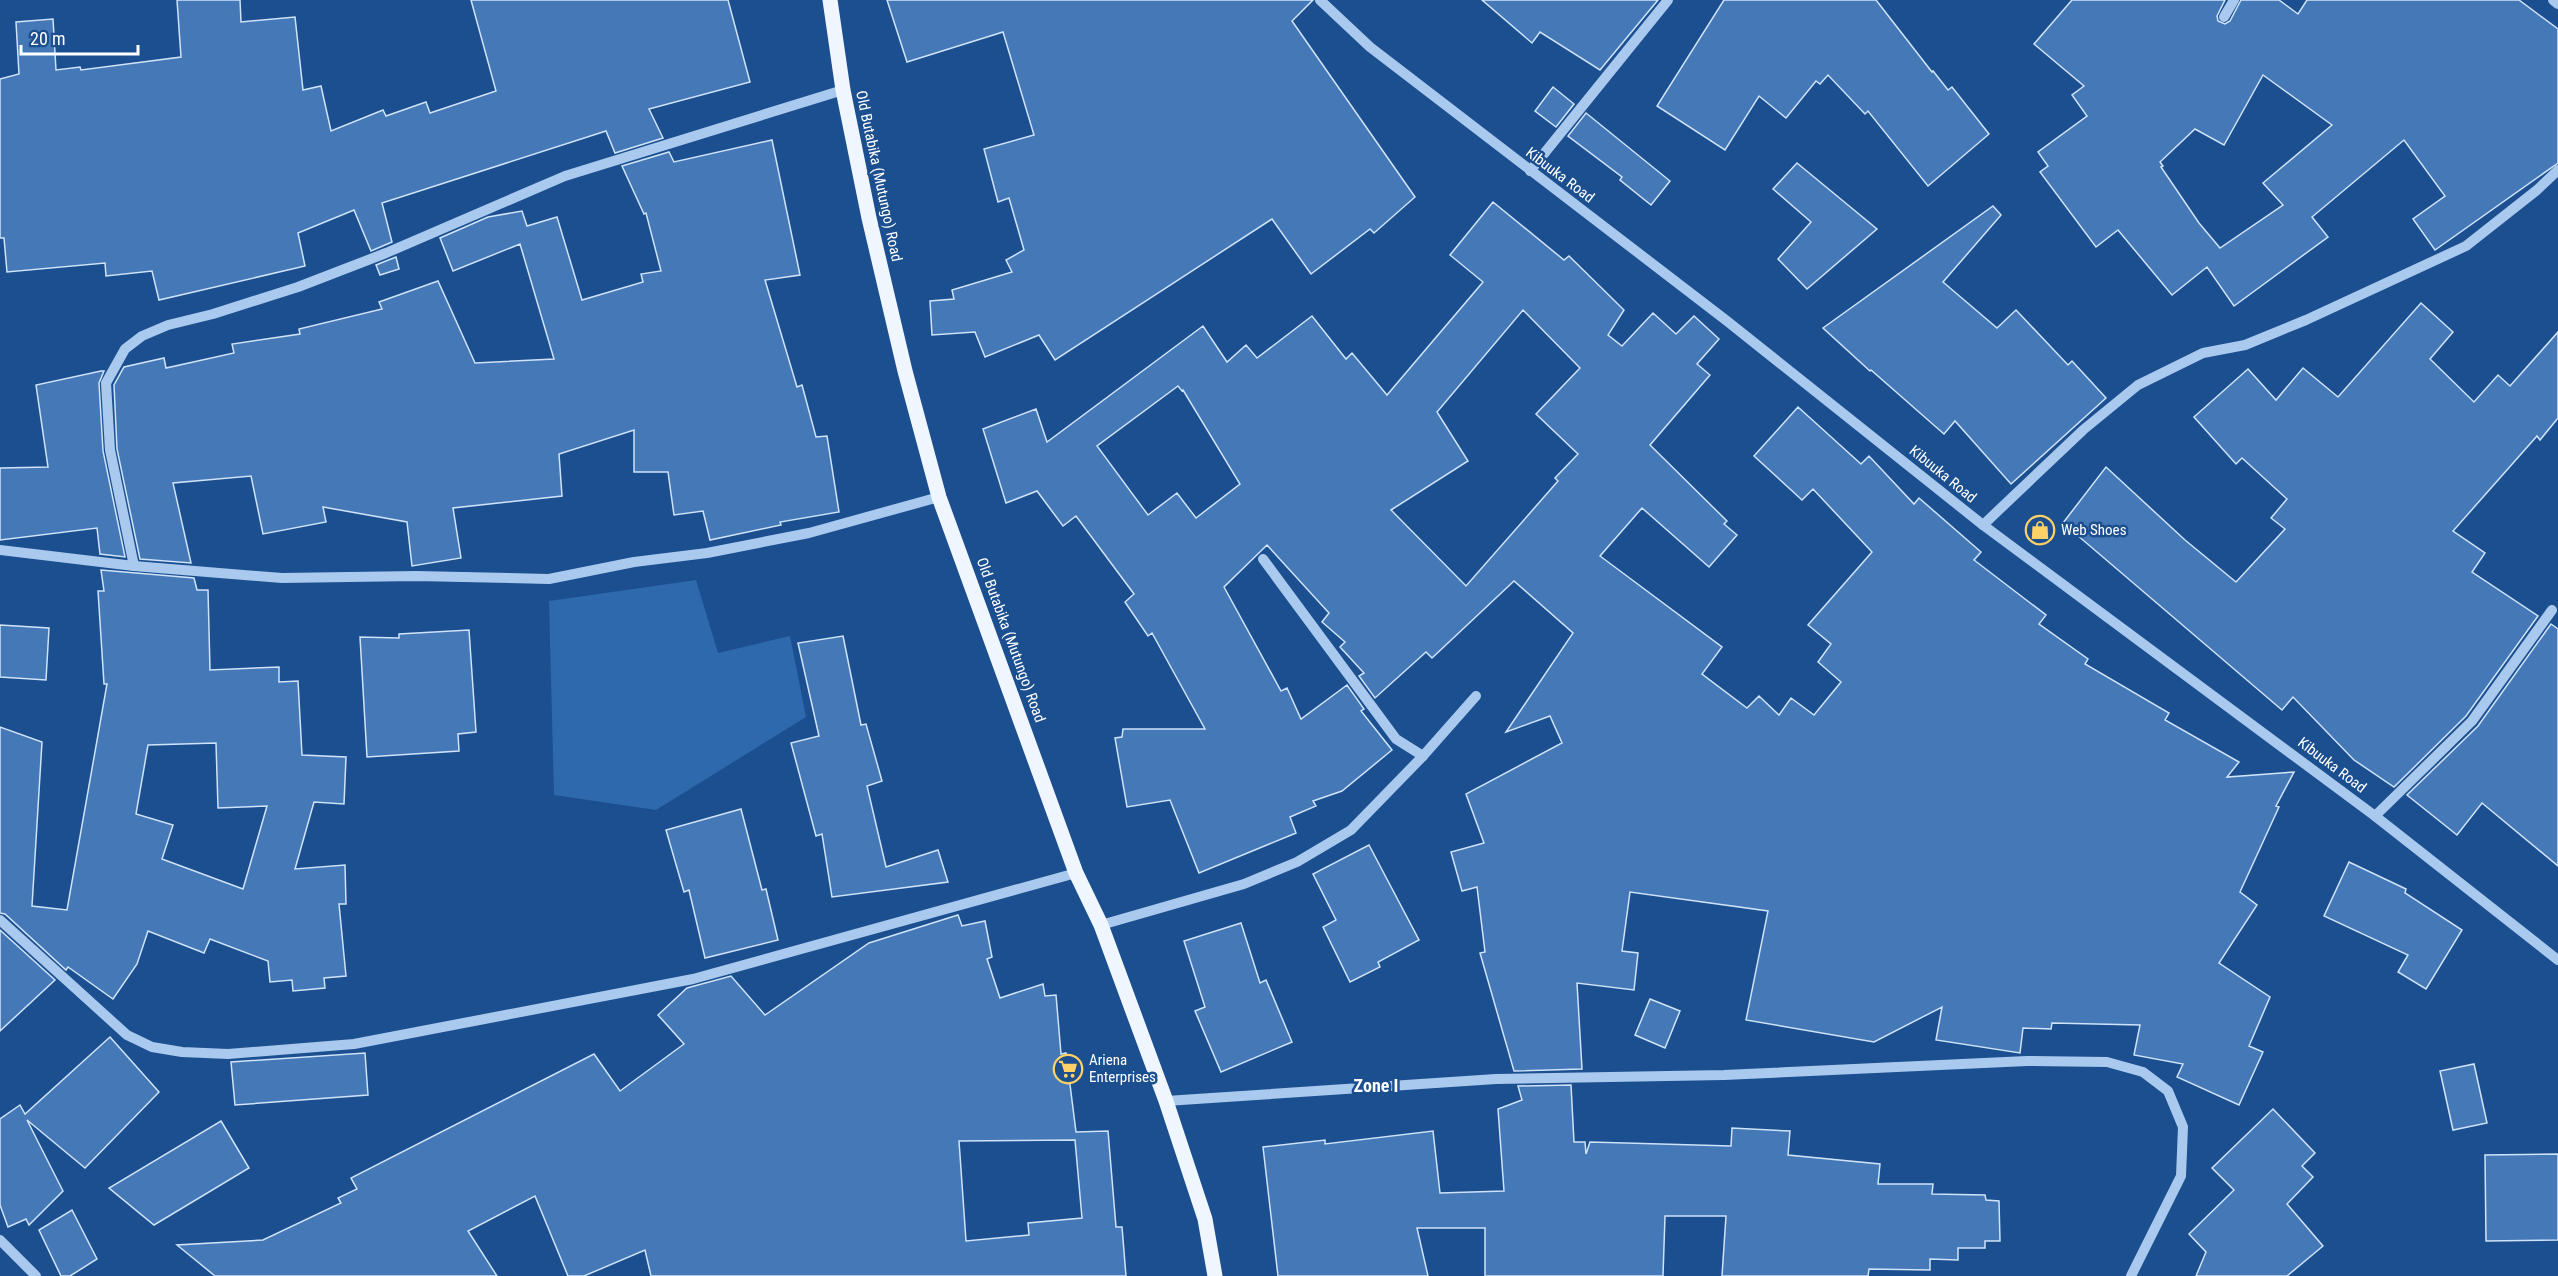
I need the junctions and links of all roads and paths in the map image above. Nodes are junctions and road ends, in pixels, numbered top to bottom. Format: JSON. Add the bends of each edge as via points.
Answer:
{"nodes":[{"id":1,"x":830,"y":0,"type":"edge"},
{"id":2,"x":1320,"y":0,"type":"edge"},
{"id":3,"x":1668,"y":0,"type":"edge"},
{"id":4,"x":2234,"y":0,"type":"edge"},
{"id":5,"x":2553,"y":0,"type":"edge"},
{"id":6,"x":2558,"y":4,"type":"edge"},
{"id":7,"x":2224,"y":17,"type":"dead end"},
{"id":8,"x":843,"y":90,"type":"junction"},
{"id":9,"x":2558,"y":170,"type":"edge"},
{"id":10,"x":1530,"y":171,"type":"junction"},
{"id":11,"x":939,"y":497,"type":"junction"},
{"id":12,"x":1983,"y":525,"type":"junction"},
{"id":13,"x":0,"y":550,"type":"edge"},
{"id":14,"x":1263,"y":559,"type":"dead end"},
{"id":15,"x":134,"y":566,"type":"junction"},
{"id":16,"x":2552,"y":610,"type":"dead end"},
{"id":17,"x":1476,"y":696,"type":"dead end"},
{"id":18,"x":1423,"y":756,"type":"junction"},
{"id":19,"x":2375,"y":816,"type":"junction"},
{"id":20,"x":1076,"y":873,"type":"junction"},
{"id":21,"x":0,"y":920,"type":"edge"},
{"id":22,"x":1101,"y":925,"type":"junction"},
{"id":23,"x":2558,"y":960,"type":"edge"},
{"id":24,"x":1166,"y":1101,"type":"junction"},
{"id":25,"x":0,"y":1240,"type":"edge"},
{"id":26,"x":36,"y":1276,"type":"edge"},
{"id":27,"x":1215,"y":1276,"type":"edge"},
{"id":28,"x":2131,"y":1276,"type":"edge"}],
"edges":[{"from":1,"to":8,"type":"main road","name":"Old Butabika (Mutungo) Road"},
{"from":2,"to":10,"type":"street","name":"Kibuuka Road","via":[[1370,48]]},
{"from":3,"to":10,"type":"street"},
{"from":4,"to":7,"type":"street"},
{"from":5,"to":6,"type":"street"},
{"from":8,"to":11,"type":"main road","name":"Old Butabika (Mutungo) Road","via":[[905,371]]},
{"from":8,"to":15,"type":"street","via":[[565,176],[298,287],[142,336],[125,349],[106,383],[110,450]]},
{"from":9,"to":12,"type":"street","via":[[2466,246],[2306,320],[2246,345],[2203,353],[2138,385],[2083,430]]},
{"from":10,"to":12,"type":"street","name":"Kibuuka Road","via":[[1727,321]]},
{"from":11,"to":15,"type":"street","via":[[809,533],[549,579],[282,578]]},
{"from":11,"to":20,"type":"main road","name":"Old Butabika (Mutungo) Road"},
{"from":12,"to":19,"type":"street","name":"Kibuuka Road"},
{"from":13,"to":15,"type":"street"},
{"from":14,"to":18,"type":"street","via":[[1395,739]]},
{"from":16,"to":19,"type":"street","via":[[2472,721]]},
{"from":17,"to":18,"type":"street"},
{"from":18,"to":22,"type":"street","via":[[1351,830],[1297,862],[1233,887]]},
{"from":19,"to":23,"type":"street","name":"Kibuuka Road"},
{"from":20,"to":21,"type":"street","via":[[693,979],[354,1044],[228,1054],[152,1047],[127,1035]]},
{"from":20,"to":22,"type":"main road","name":"Old Butabika (Mutungo) Road"},
{"from":22,"to":24,"type":"main road","name":"Old Butabika (Mutungo) Road"},
{"from":24,"to":27,"type":"main road","name":"Old Butabika (Mutungo) Road","via":[[1205,1219]]},
{"from":24,"to":28,"type":"street","via":[[1496,1079],[1724,1075],[2015,1061],[2107,1062],[2143,1072],[2168,1091],[2183,1127],[2181,1176]]},
{"from":25,"to":26,"type":"street"}]}
